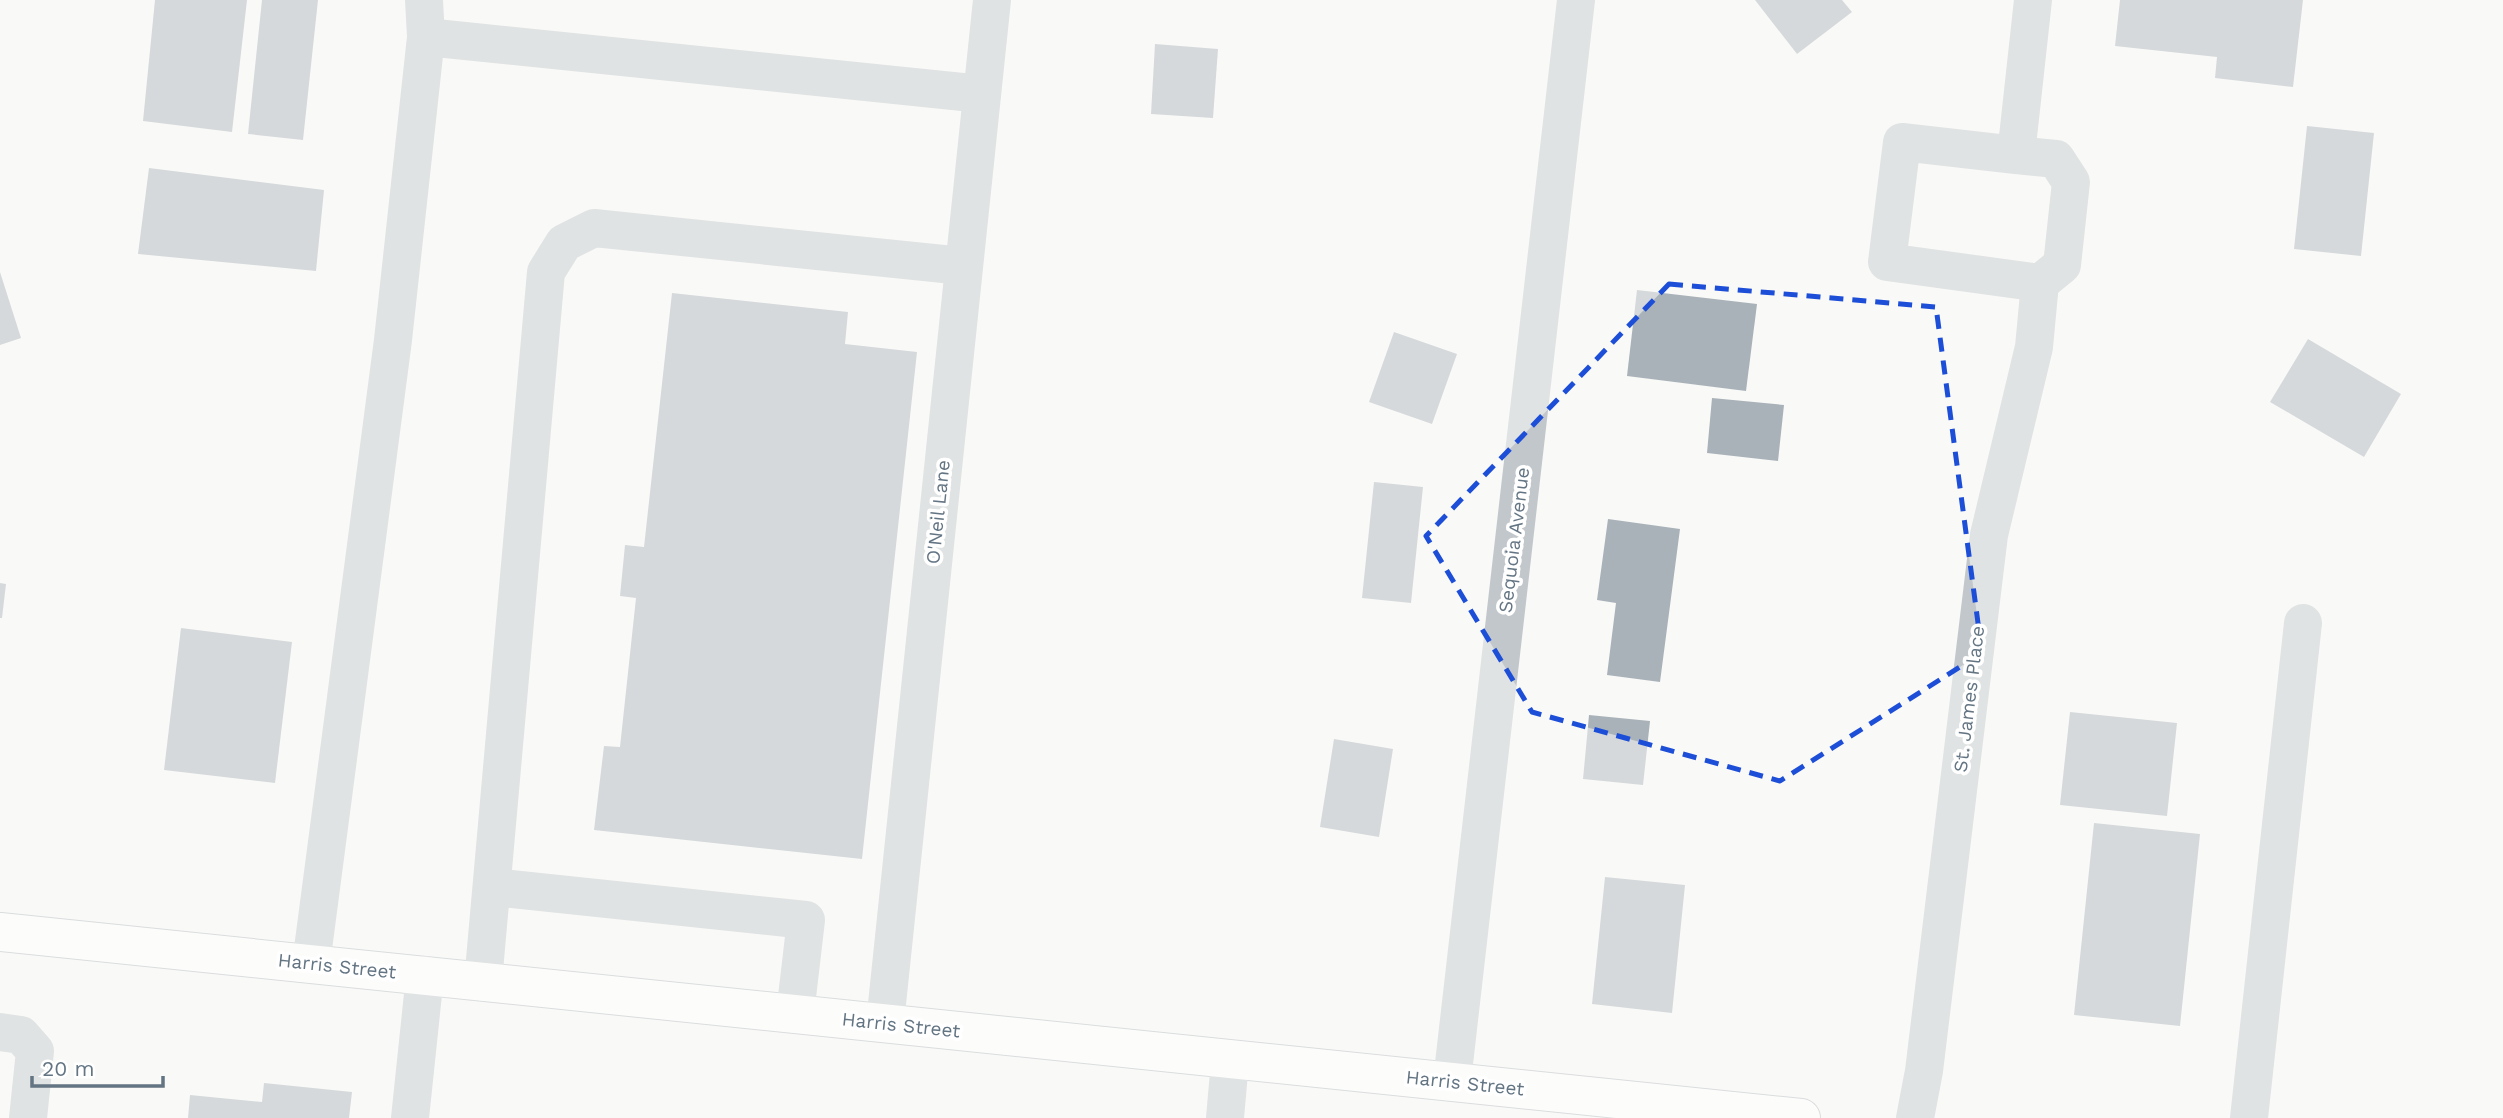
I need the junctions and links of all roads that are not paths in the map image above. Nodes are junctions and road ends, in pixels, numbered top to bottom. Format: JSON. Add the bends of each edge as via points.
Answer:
{"nodes":[{"id":1,"x":992,"y":0,"type":"edge"},
{"id":2,"x":1576,"y":0,"type":"edge"},
{"id":3,"x":2032,"y":0,"type":"edge"},
{"id":4,"x":425,"y":18,"type":"edge"},
{"id":5,"x":982,"y":94,"type":"junction"},
{"id":6,"x":2016,"y":155,"type":"junction"},
{"id":7,"x":963,"y":266,"type":"junction"},
{"id":8,"x":2040,"y":283,"type":"junction"},
{"id":9,"x":2303,"y":623,"type":"dead end"},
{"id":10,"x":493,"y":887,"type":"junction"},
{"id":11,"x":0,"y":932,"type":"edge"},
{"id":12,"x":310,"y":964,"type":"junction"},
{"id":13,"x":425,"y":975,"type":"junction"},
{"id":14,"x":483,"y":982,"type":"junction"},
{"id":15,"x":795,"y":1014,"type":"junction"},
{"id":16,"x":885,"y":1023,"type":"junction"},
{"id":17,"x":0,"y":1032,"type":"edge"},
{"id":18,"x":1230,"y":1061,"type":"junction"},
{"id":19,"x":1452,"y":1081,"type":"junction"},
{"id":20,"x":28,"y":1118,"type":"edge"},
{"id":21,"x":410,"y":1118,"type":"edge"},
{"id":22,"x":1225,"y":1118,"type":"edge"},
{"id":23,"x":1801,"y":1118,"type":"edge"},
{"id":24,"x":1915,"y":1118,"type":"edge"},
{"id":25,"x":2249,"y":1118,"type":"edge"}],
"edges":[{"from":1,"to":5,"type":"street","name":"O'Neil Lane"},
{"from":2,"to":19,"type":"street","name":"Sequoia Avenue"},
{"from":3,"to":6,"type":"street"},
{"from":4,"to":5,"type":"street"},
{"from":4,"to":12,"type":"street","via":[[393,340]]},
{"from":5,"to":7,"type":"street","name":"O'Neil Lane"},
{"from":6,"to":8,"type":"street","via":[[2056,159],[2071,182],[2062,265]]},
{"from":6,"to":8,"type":"street","via":[[1902,142],[1887,262]]},
{"from":7,"to":10,"type":"street","via":[[594,228],[564,243],[546,272]]},
{"from":7,"to":16,"type":"street","name":"O'Neil Lane"},
{"from":8,"to":24,"type":"street","name":"St. James Place","via":[[2034,347],[1989,535]]},
{"from":9,"to":25,"type":"street"},
{"from":10,"to":14,"type":"street"},
{"from":10,"to":15,"type":"street","via":[[806,920]]},
{"from":11,"to":12,"type":"main road","name":"Harris Street"},
{"from":12,"to":13,"type":"main road","name":"Harris Street"},
{"from":13,"to":14,"type":"main road","name":"Harris Street"},
{"from":13,"to":21,"type":"street"},
{"from":14,"to":15,"type":"main road","name":"Harris Street"},
{"from":15,"to":16,"type":"main road","name":"Harris Street"},
{"from":16,"to":18,"type":"main road","name":"Harris Street"},
{"from":17,"to":20,"type":"street","via":[[21,1035],[35,1051]]},
{"from":18,"to":19,"type":"main road","name":"Harris Street"},
{"from":18,"to":22,"type":"street"},
{"from":19,"to":23,"type":"main road","name":"Harris Street"}]}
